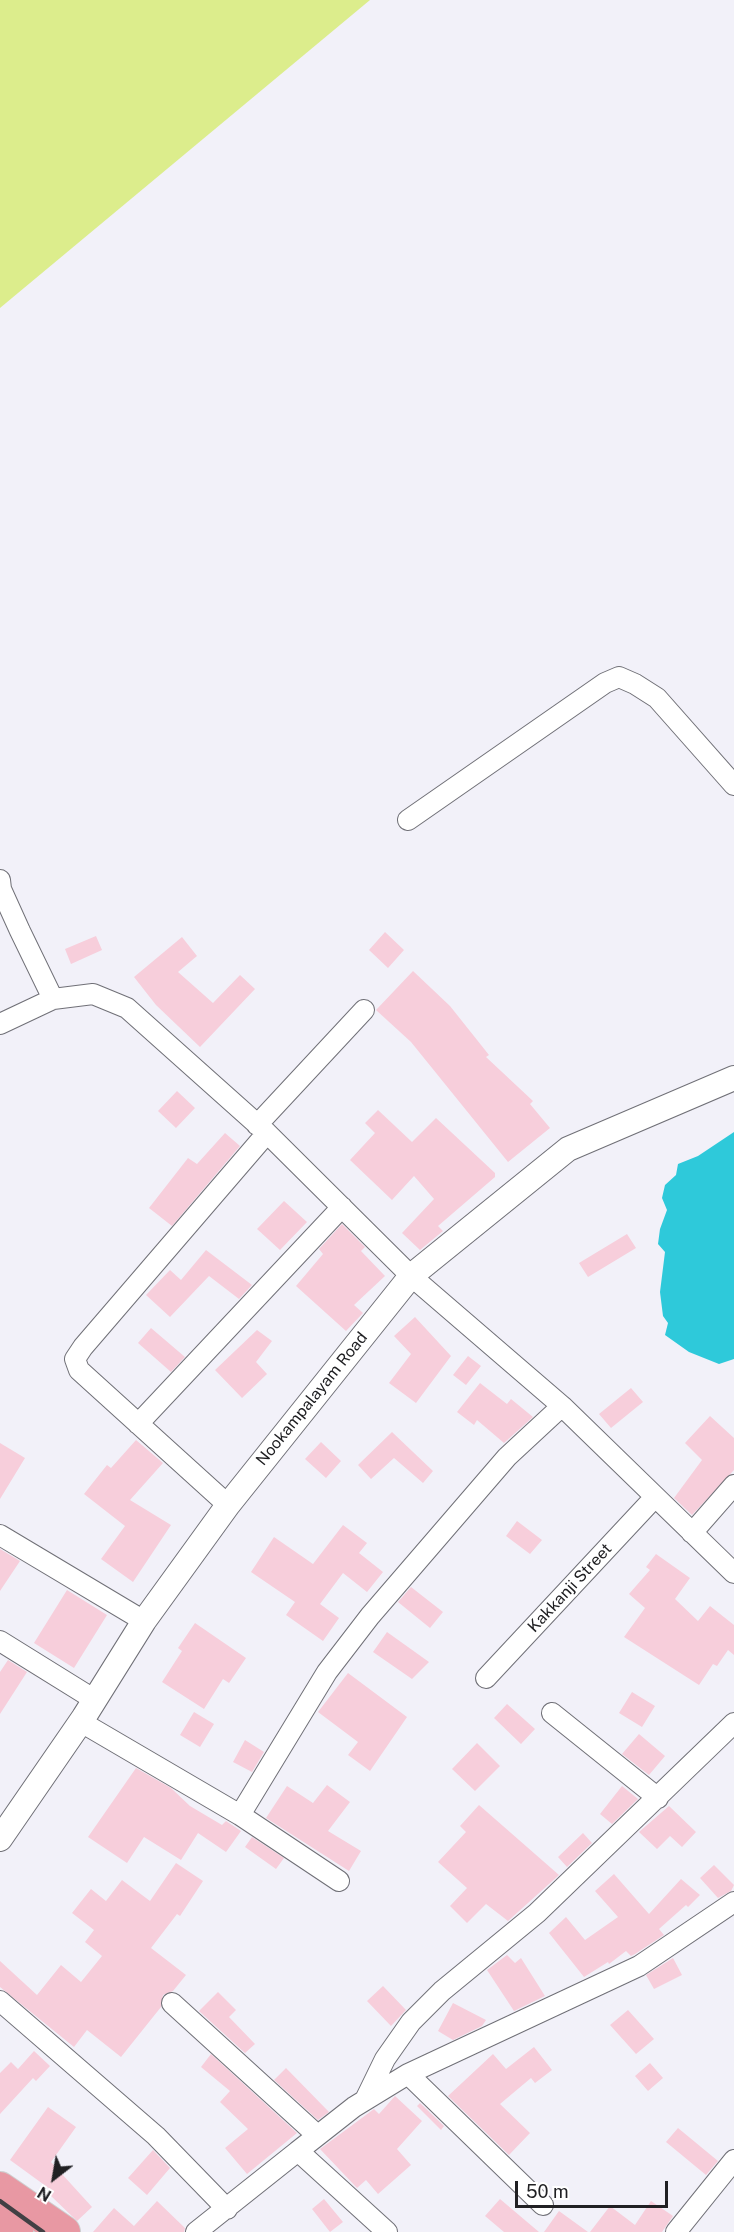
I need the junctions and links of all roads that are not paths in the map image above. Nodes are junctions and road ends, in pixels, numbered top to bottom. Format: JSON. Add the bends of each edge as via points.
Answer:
{"nodes":[{"id":1,"x":734,"y":785,"type":"edge"},
{"id":2,"x":408,"y":820,"type":"dead end"},
{"id":3,"x":0,"y":880,"type":"edge"},
{"id":4,"x":53,"y":999,"type":"junction"},
{"id":5,"x":364,"y":1010,"type":"dead end"},
{"id":6,"x":0,"y":1024,"type":"edge"},
{"id":7,"x":734,"y":1078,"type":"edge"},
{"id":8,"x":262,"y":1129,"type":"junction"},
{"id":9,"x":342,"y":1207,"type":"junction"},
{"id":10,"x":411,"y":1276,"type":"junction"},
{"id":11,"x":562,"y":1406,"type":"junction"},
{"id":12,"x":138,"y":1424,"type":"junction"},
{"id":13,"x":734,"y":1485,"type":"edge"},
{"id":14,"x":655,"y":1497,"type":"junction"},
{"id":15,"x":228,"y":1505,"type":"junction"},
{"id":16,"x":692,"y":1533,"type":"junction"},
{"id":17,"x":0,"y":1535,"type":"edge"},
{"id":18,"x":734,"y":1573,"type":"edge"},
{"id":19,"x":144,"y":1621,"type":"junction"},
{"id":20,"x":0,"y":1641,"type":"edge"},
{"id":21,"x":486,"y":1678,"type":"dead end"},
{"id":22,"x":95,"y":1700,"type":"junction"},
{"id":23,"x":552,"y":1713,"type":"dead end"},
{"id":24,"x":81,"y":1722,"type":"junction"},
{"id":25,"x":734,"y":1723,"type":"edge"},
{"id":26,"x":658,"y":1798,"type":"junction"},
{"id":27,"x":240,"y":1815,"type":"junction"},
{"id":28,"x":0,"y":1839,"type":"edge"},
{"id":29,"x":339,"y":1881,"type":"dead end"},
{"id":30,"x":734,"y":1902,"type":"edge"},
{"id":31,"x":0,"y":2001,"type":"edge"},
{"id":32,"x":172,"y":2002,"type":"dead end"},
{"id":33,"x":408,"y":2074,"type":"junction"},
{"id":34,"x":365,"y":2100,"type":"junction"},
{"id":35,"x":317,"y":2135,"type":"junction"},
{"id":36,"x":298,"y":2151,"type":"junction"},
{"id":37,"x":734,"y":2160,"type":"edge"},
{"id":38,"x":0,"y":2188,"type":"edge"},
{"id":39,"x":543,"y":2205,"type":"dead end"},
{"id":40,"x":226,"y":2209,"type":"junction"},
{"id":41,"x":0,"y":2220,"type":"edge"},
{"id":42,"x":17,"y":2232,"type":"edge"},
{"id":43,"x":64,"y":2232,"type":"edge"},
{"id":44,"x":196,"y":2232,"type":"edge"},
{"id":45,"x":387,"y":2232,"type":"edge"},
{"id":46,"x":676,"y":2232,"type":"edge"}],
"edges":[{"from":1,"to":2,"type":"street","via":[[657,698],[619,677]]},
{"from":3,"to":4,"type":"street"},
{"from":4,"to":6,"type":"street"},
{"from":4,"to":8,"type":"street","via":[[93,994],[127,1008]]},
{"from":5,"to":8,"type":"street"},
{"from":7,"to":10,"type":"street","name":"Nookampalayam Road","via":[[568,1149]]},
{"from":8,"to":9,"type":"street"},
{"from":8,"to":12,"type":"street","via":[[75,1359],[79,1370]]},
{"from":9,"to":10,"type":"street"},
{"from":9,"to":12,"type":"street"},
{"from":10,"to":11,"type":"street"},
{"from":10,"to":15,"type":"street","name":"Nookampalayam Road"},
{"from":11,"to":14,"type":"street"},
{"from":11,"to":27,"type":"street","via":[[507,1457],[370,1616],[327,1672]]},
{"from":12,"to":15,"type":"street"},
{"from":13,"to":16,"type":"street"},
{"from":14,"to":16,"type":"street"},
{"from":14,"to":21,"type":"street","name":"Kakkanji Street"},
{"from":15,"to":19,"type":"street","name":"Nookampalayam Road"},
{"from":16,"to":18,"type":"street"},
{"from":17,"to":19,"type":"street"},
{"from":19,"to":22,"type":"street","name":"Nookampalayam Road"},
{"from":20,"to":22,"type":"street"},
{"from":22,"to":24,"type":"street","name":"Nookampalayam Road"},
{"from":23,"to":26,"type":"street"},
{"from":24,"to":27,"type":"street"},
{"from":24,"to":28,"type":"street","name":"Nookampalayam Road"},
{"from":25,"to":26,"type":"street"},
{"from":26,"to":34,"type":"street","via":[[537,1913],[442,1991],[411,2022],[385,2059]]},
{"from":27,"to":29,"type":"street"},
{"from":30,"to":33,"type":"street","via":[[639,1966]]},
{"from":31,"to":40,"type":"street","via":[[156,2136]]},
{"from":32,"to":35,"type":"street"},
{"from":33,"to":34,"type":"street"},
{"from":33,"to":39,"type":"street"},
{"from":34,"to":35,"type":"street"},
{"from":35,"to":36,"type":"street"},
{"from":36,"to":40,"type":"street"},
{"from":36,"to":45,"type":"street"},
{"from":37,"to":46,"type":"street"},
{"from":38,"to":43,"type":"main road"},
{"from":40,"to":44,"type":"street"},
{"from":41,"to":42,"type":"main road"}]}
